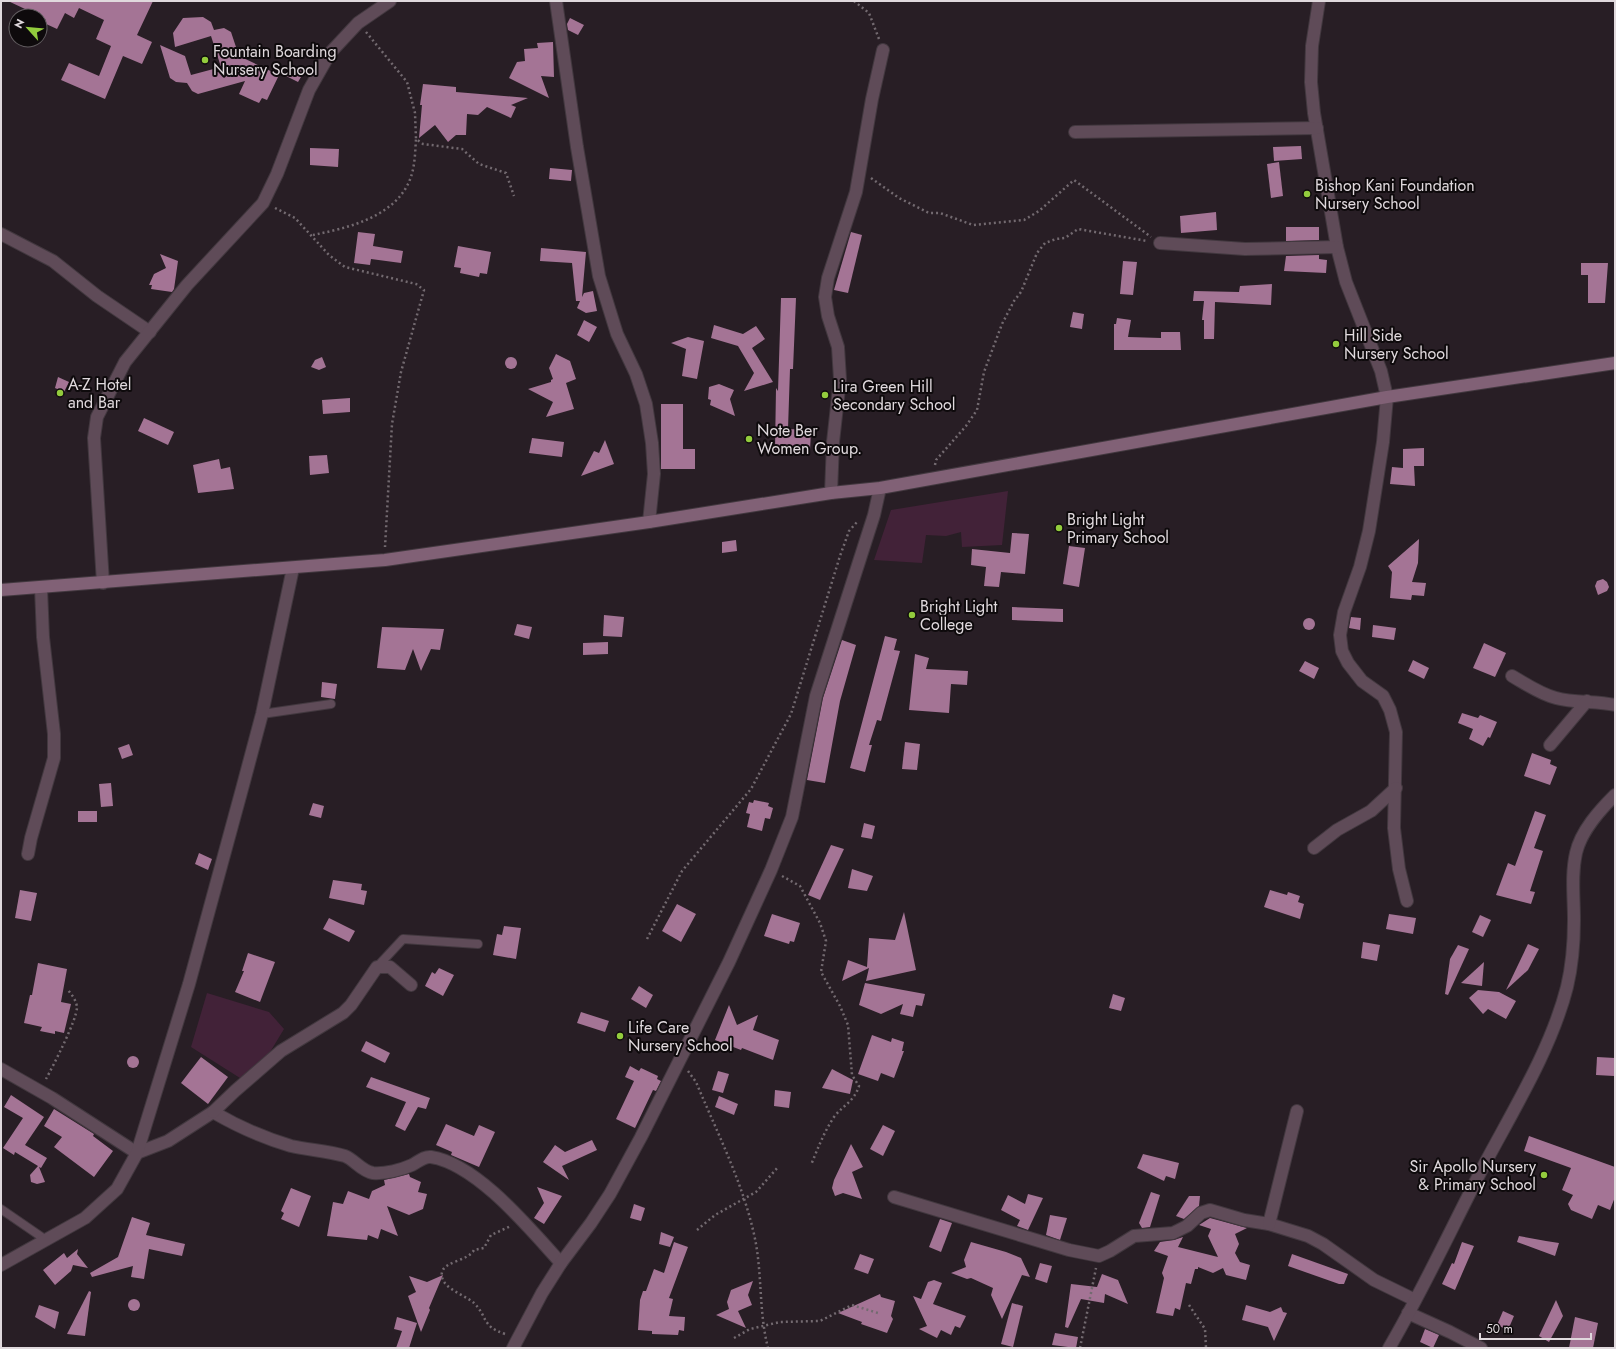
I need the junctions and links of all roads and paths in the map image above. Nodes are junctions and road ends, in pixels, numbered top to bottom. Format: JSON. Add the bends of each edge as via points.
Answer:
{"nodes":[{"id":1,"x":390,"y":1,"type":"edge"},
{"id":2,"x":556,"y":1,"type":"edge"},
{"id":3,"x":854,"y":1,"type":"edge"},
{"id":4,"x":1319,"y":1,"type":"edge"},
{"id":5,"x":358,"y":23,"type":"junction"},
{"id":6,"x":883,"y":50,"type":"joint"},
{"id":7,"x":1317,"y":128,"type":"junction"},
{"id":8,"x":1074,"y":132,"type":"dead end"},
{"id":9,"x":416,"y":139,"type":"junction"},
{"id":10,"x":861,"y":171,"type":"junction"},
{"id":11,"x":514,"y":196,"type":"dead end"},
{"id":12,"x":263,"y":203,"type":"junction"},
{"id":13,"x":1,"y":234,"type":"edge"},
{"id":14,"x":312,"y":235,"type":"junction"},
{"id":15,"x":1160,"y":243,"type":"junction"},
{"id":16,"x":1337,"y":246,"type":"junction"},
{"id":17,"x":150,"y":332,"type":"junction"},
{"id":18,"x":1615,"y":363,"type":"edge"},
{"id":19,"x":1387,"y":398,"type":"junction"},
{"id":20,"x":931,"y":478,"type":"junction"},
{"id":21,"x":880,"y":488,"type":"junction"},
{"id":22,"x":831,"y":493,"type":"junction"},
{"id":23,"x":874,"y":515,"type":"junction"},
{"id":24,"x":649,"y":522,"type":"junction"},
{"id":25,"x":385,"y":560,"type":"junction"},
{"id":26,"x":294,"y":568,"type":"junction"},
{"id":27,"x":103,"y":583,"type":"junction"},
{"id":28,"x":41,"y":588,"type":"junction"},
{"id":29,"x":1,"y":590,"type":"edge"},
{"id":30,"x":1512,"y":676,"type":"dead end"},
{"id":31,"x":1587,"y":701,"type":"junction"},
{"id":32,"x":331,"y":704,"type":"dead end"},
{"id":33,"x":1615,"y":705,"type":"edge"},
{"id":34,"x":262,"y":714,"type":"junction"},
{"id":35,"x":1550,"y":745,"type":"dead end"},
{"id":36,"x":1396,"y":788,"type":"junction"},
{"id":37,"x":1615,"y":795,"type":"edge"},
{"id":38,"x":1314,"y":848,"type":"dead end"},
{"id":39,"x":28,"y":854,"type":"dead end"},
{"id":40,"x":771,"y":870,"type":"junction"},
{"id":41,"x":1407,"y":901,"type":"dead end"},
{"id":42,"x":647,"y":939,"type":"dead end"},
{"id":43,"x":478,"y":944,"type":"dead end"},
{"id":44,"x":377,"y":967,"type":"junction"},
{"id":45,"x":411,"y":984,"type":"dead end"},
{"id":46,"x":68,"y":990,"type":"dead end"},
{"id":47,"x":677,"y":1063,"type":"junction"},
{"id":48,"x":1,"y":1069,"type":"edge"},
{"id":49,"x":41,"y":1091,"type":"junction"},
{"id":50,"x":1297,"y":1111,"type":"dead end"},
{"id":51,"x":213,"y":1112,"type":"junction"},
{"id":52,"x":137,"y":1153,"type":"junction"},
{"id":53,"x":811,"y":1165,"type":"dead end"},
{"id":54,"x":778,"y":1167,"type":"dead end"},
{"id":55,"x":894,"y":1197,"type":"dead end"},
{"id":56,"x":745,"y":1200,"type":"junction"},
{"id":57,"x":1,"y":1209,"type":"edge"},
{"id":58,"x":1269,"y":1224,"type":"junction"},
{"id":59,"x":526,"y":1225,"type":"junction"},
{"id":60,"x":697,"y":1230,"type":"dead end"},
{"id":61,"x":46,"y":1240,"type":"junction"},
{"id":62,"x":1099,"y":1256,"type":"junction"},
{"id":63,"x":561,"y":1263,"type":"junction"},
{"id":64,"x":1,"y":1265,"type":"edge"},
{"id":65,"x":1415,"y":1300,"type":"junction"},
{"id":66,"x":1189,"y":1305,"type":"dead end"},
{"id":67,"x":878,"y":1313,"type":"dead end"},
{"id":68,"x":1408,"y":1314,"type":"junction"},
{"id":69,"x":762,"y":1326,"type":"junction"},
{"id":70,"x":734,"y":1338,"type":"dead end"},
{"id":71,"x":515,"y":1343,"type":"edge"},
{"id":72,"x":768,"y":1348,"type":"edge"},
{"id":73,"x":1080,"y":1348,"type":"edge"},
{"id":74,"x":1206,"y":1348,"type":"edge"},
{"id":75,"x":1389,"y":1348,"type":"edge"},
{"id":76,"x":1481,"y":1348,"type":"edge"}],
"edges":[{"from":1,"to":5,"type":"street"},
{"from":2,"to":24,"type":"street","via":[[599,276],[617,334],[636,374],[646,404],[654,474]]},
{"from":3,"to":6,"type":"path","via":[[869,13]]},
{"from":4,"to":7,"type":"street","via":[[1312,46],[1311,82]]},
{"from":5,"to":9,"type":"path","via":[[407,82],[414,112]]},
{"from":5,"to":12,"type":"street","via":[[330,53],[309,90],[277,174]]},
{"from":6,"to":10,"type":"street","via":[[872,99]]},
{"from":7,"to":8,"type":"street"},
{"from":7,"to":16,"type":"street"},
{"from":9,"to":11,"type":"path","via":[[424,144],[462,149],[478,164],[506,173]]},
{"from":9,"to":14,"type":"path","via":[[415,162],[408,184],[394,203],[366,220]]},
{"from":10,"to":15,"type":"path","via":[[899,198],[929,213],[940,213],[973,225],[1024,220],[1039,211],[1074,180]]},
{"from":10,"to":22,"type":"street","via":[[828,278],[825,298],[838,347],[840,379],[833,442]]},
{"from":12,"to":14,"type":"path","via":[[295,218]]},
{"from":12,"to":17,"type":"street","via":[[187,285]]},
{"from":13,"to":17,"type":"street","via":[[53,261],[97,296]]},
{"from":14,"to":25,"type":"path","via":[[344,267],[416,284],[424,290],[401,372],[392,424]]},
{"from":15,"to":16,"type":"street","via":[[1245,249]]},
{"from":15,"to":20,"type":"path","via":[[1078,229],[1065,238],[1045,243],[1037,253],[1022,292],[1014,301],[1002,324],[984,372],[977,410],[936,460]]},
{"from":16,"to":19,"type":"street","via":[[1346,282],[1381,371]]},
{"from":17,"to":27,"type":"street","via":[[126,362],[97,417],[94,438]]},
{"from":18,"to":19,"type":"street"},
{"from":19,"to":20,"type":"street"},
{"from":19,"to":36,"type":"street","via":[[1369,531],[1360,567],[1344,612],[1340,635],[1342,651],[1348,663],[1362,681],[1383,696],[1390,710],[1396,732]]},
{"from":20,"to":21,"type":"street"},
{"from":21,"to":22,"type":"street"},
{"from":21,"to":23,"type":"street"},
{"from":22,"to":24,"type":"street"},
{"from":23,"to":40,"type":"street","via":[[816,696],[792,817]]},
{"from":23,"to":42,"type":"path","via":[[860,519],[849,531],[791,714],[751,789],[682,871]]},
{"from":24,"to":25,"type":"street"},
{"from":25,"to":26,"type":"street"},
{"from":26,"to":27,"type":"street"},
{"from":26,"to":34,"type":"street"},
{"from":27,"to":28,"type":"street"},
{"from":28,"to":29,"type":"street"},
{"from":28,"to":39,"type":"street","via":[[54,758]]},
{"from":30,"to":31,"type":"street","via":[[1533,689],[1557,699]]},
{"from":31,"to":33,"type":"street"},
{"from":31,"to":35,"type":"street"},
{"from":32,"to":34,"type":"lane"},
{"from":34,"to":52,"type":"street","via":[[189,984]]},
{"from":36,"to":38,"type":"street","via":[[1371,811],[1337,830]]},
{"from":36,"to":41,"type":"street","via":[[1394,828],[1399,869]]},
{"from":37,"to":65,"type":"street","via":[[1590,823],[1576,852],[1572,880],[1574,921],[1571,957],[1567,986],[1556,1020],[1540,1059]]},
{"from":40,"to":47,"type":"street","via":[[726,969]]},
{"from":40,"to":53,"type":"path","via":[[800,886],[820,923],[826,941],[821,972],[848,1025],[852,1075],[859,1086],[856,1096],[835,1116],[824,1134]]},
{"from":43,"to":44,"type":"lane","via":[[403,939]]},
{"from":44,"to":45,"type":"street","via":[[390,967]]},
{"from":44,"to":51,"type":"street","via":[[343,1013],[281,1051]]},
{"from":46,"to":49,"type":"path","via":[[76,1002],[77,1009]]},
{"from":47,"to":56,"type":"path","via":[[696,1082]]},
{"from":47,"to":63,"type":"street","via":[[610,1194]]},
{"from":48,"to":49,"type":"street"},
{"from":49,"to":52,"type":"street"},
{"from":50,"to":58,"type":"street"},
{"from":51,"to":52,"type":"street","via":[[168,1141]]},
{"from":51,"to":59,"type":"street","via":[[271,1139],[292,1146],[344,1156],[373,1173],[397,1170],[430,1157],[438,1159],[484,1184]]},
{"from":52,"to":61,"type":"street","via":[[117,1189],[103,1203],[85,1218]]},
{"from":54,"to":56,"type":"path","via":[[756,1192]]},
{"from":55,"to":62,"type":"street","via":[[1069,1250]]},
{"from":56,"to":60,"type":"path","via":[[715,1215]]},
{"from":56,"to":69,"type":"path","via":[[759,1265]]},
{"from":57,"to":61,"type":"lane"},
{"from":58,"to":62,"type":"street","via":[[1208,1210],[1179,1230],[1163,1235],[1134,1236]]},
{"from":58,"to":65,"type":"street","via":[[1294,1231],[1323,1244],[1374,1280]]},
{"from":59,"to":63,"type":"street"},
{"from":59,"to":71,"type":"path","via":[[518,1223],[491,1235],[484,1248],[474,1250],[472,1255],[446,1266],[442,1271],[447,1286],[475,1304],[485,1322]]},
{"from":61,"to":64,"type":"street"},
{"from":62,"to":73,"type":"path"},
{"from":63,"to":71,"type":"street"},
{"from":65,"to":68,"type":"street"},
{"from":66,"to":74,"type":"path","via":[[1206,1329]]},
{"from":67,"to":69,"type":"path","via":[[852,1304],[820,1321],[780,1322]]},
{"from":68,"to":75,"type":"street"},
{"from":68,"to":76,"type":"street"},
{"from":69,"to":70,"type":"path"},
{"from":69,"to":72,"type":"path"}]}
